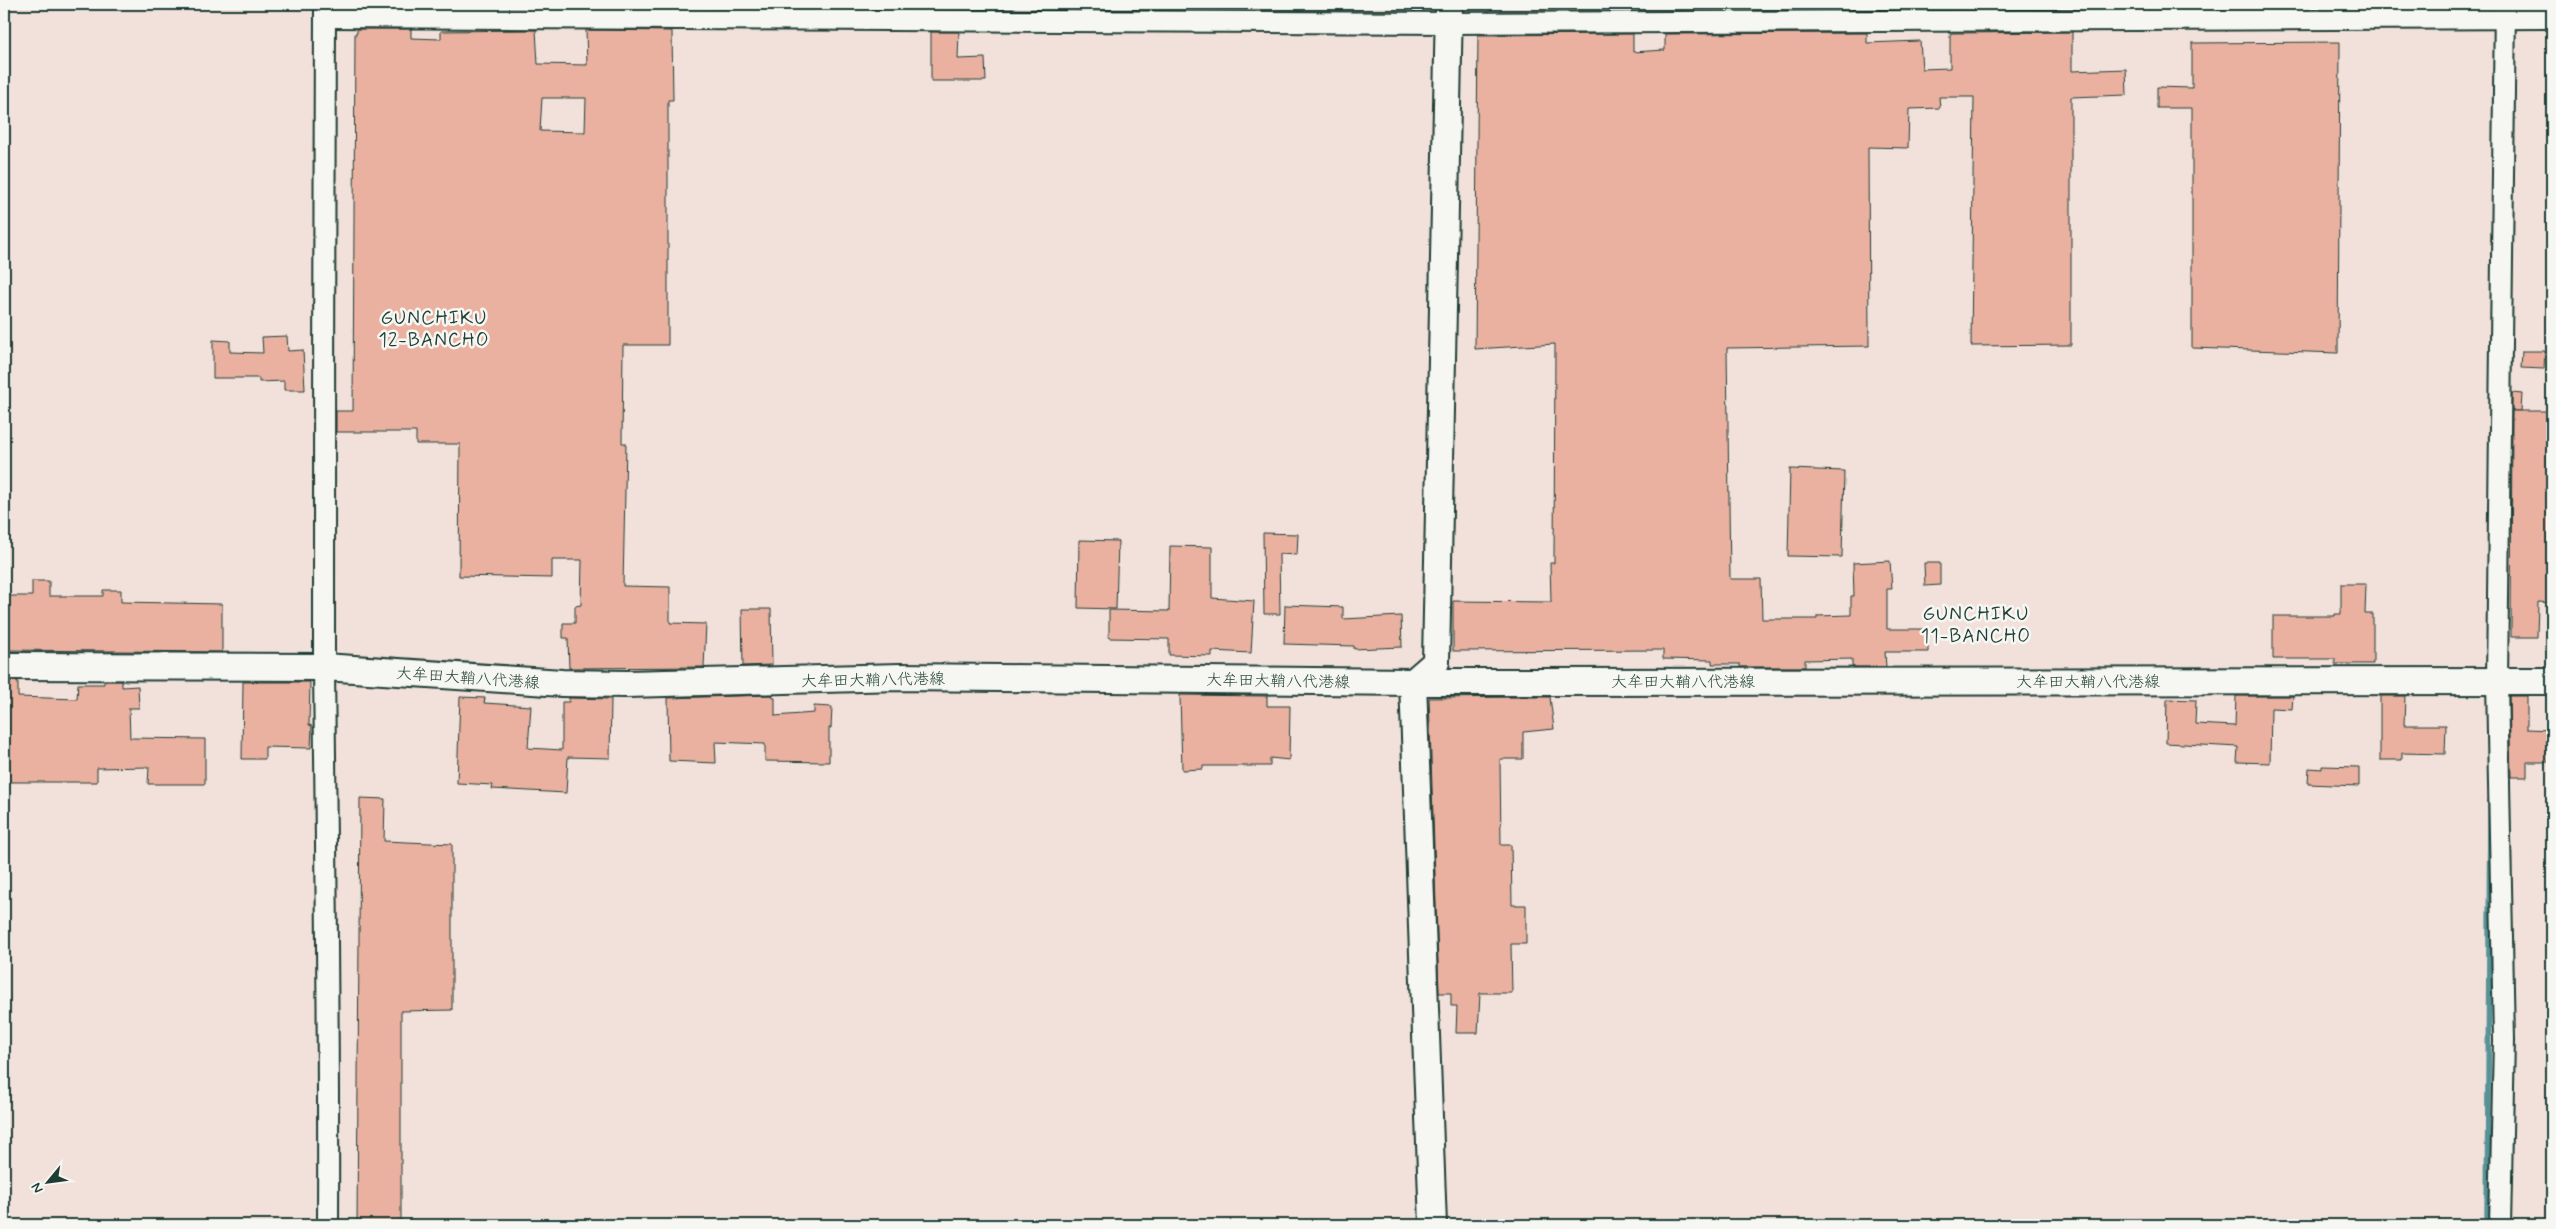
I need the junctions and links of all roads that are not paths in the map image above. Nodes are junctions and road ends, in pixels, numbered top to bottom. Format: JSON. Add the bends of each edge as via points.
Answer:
{"nodes":[{"id":1,"x":325,"y":10,"type":"edge"},
{"id":2,"x":2505,"y":10,"type":"edge"},
{"id":3,"x":1449,"y":13,"type":"edge"},
{"id":4,"x":2552,"y":18,"type":"edge"},
{"id":5,"x":4,"y":666,"type":"edge"},
{"id":6,"x":324,"y":666,"type":"junction"},
{"id":7,"x":2497,"y":681,"type":"junction"},
{"id":8,"x":2552,"y":681,"type":"edge"},
{"id":9,"x":1413,"y":682,"type":"junction"},
{"id":10,"x":328,"y":1225,"type":"edge"},
{"id":11,"x":1433,"y":1225,"type":"edge"},
{"id":12,"x":2500,"y":1225,"type":"edge"}],
"edges":[{"from":1,"to":3,"type":"street"},
{"from":1,"to":6,"type":"street"},
{"from":2,"to":3,"type":"street"},
{"from":2,"to":4,"type":"street"},
{"from":2,"to":7,"type":"street"},
{"from":3,"to":9,"type":"main road","via":[[1436,662]]},
{"from":5,"to":6,"type":"main road","name":"大牟田大鞘八代港線"},
{"from":6,"to":9,"type":"main road","name":"大牟田大鞘八代港線","via":[[562,683],[900,677]]},
{"from":6,"to":10,"type":"street","via":[[329,1003]]},
{"from":7,"to":8,"type":"main road","name":"大牟田大鞘八代港線"},
{"from":7,"to":9,"type":"main road","name":"大牟田大鞘八代港線"},
{"from":7,"to":12,"type":"street","via":[[2504,1040]]},
{"from":9,"to":11,"type":"main road"}]}
